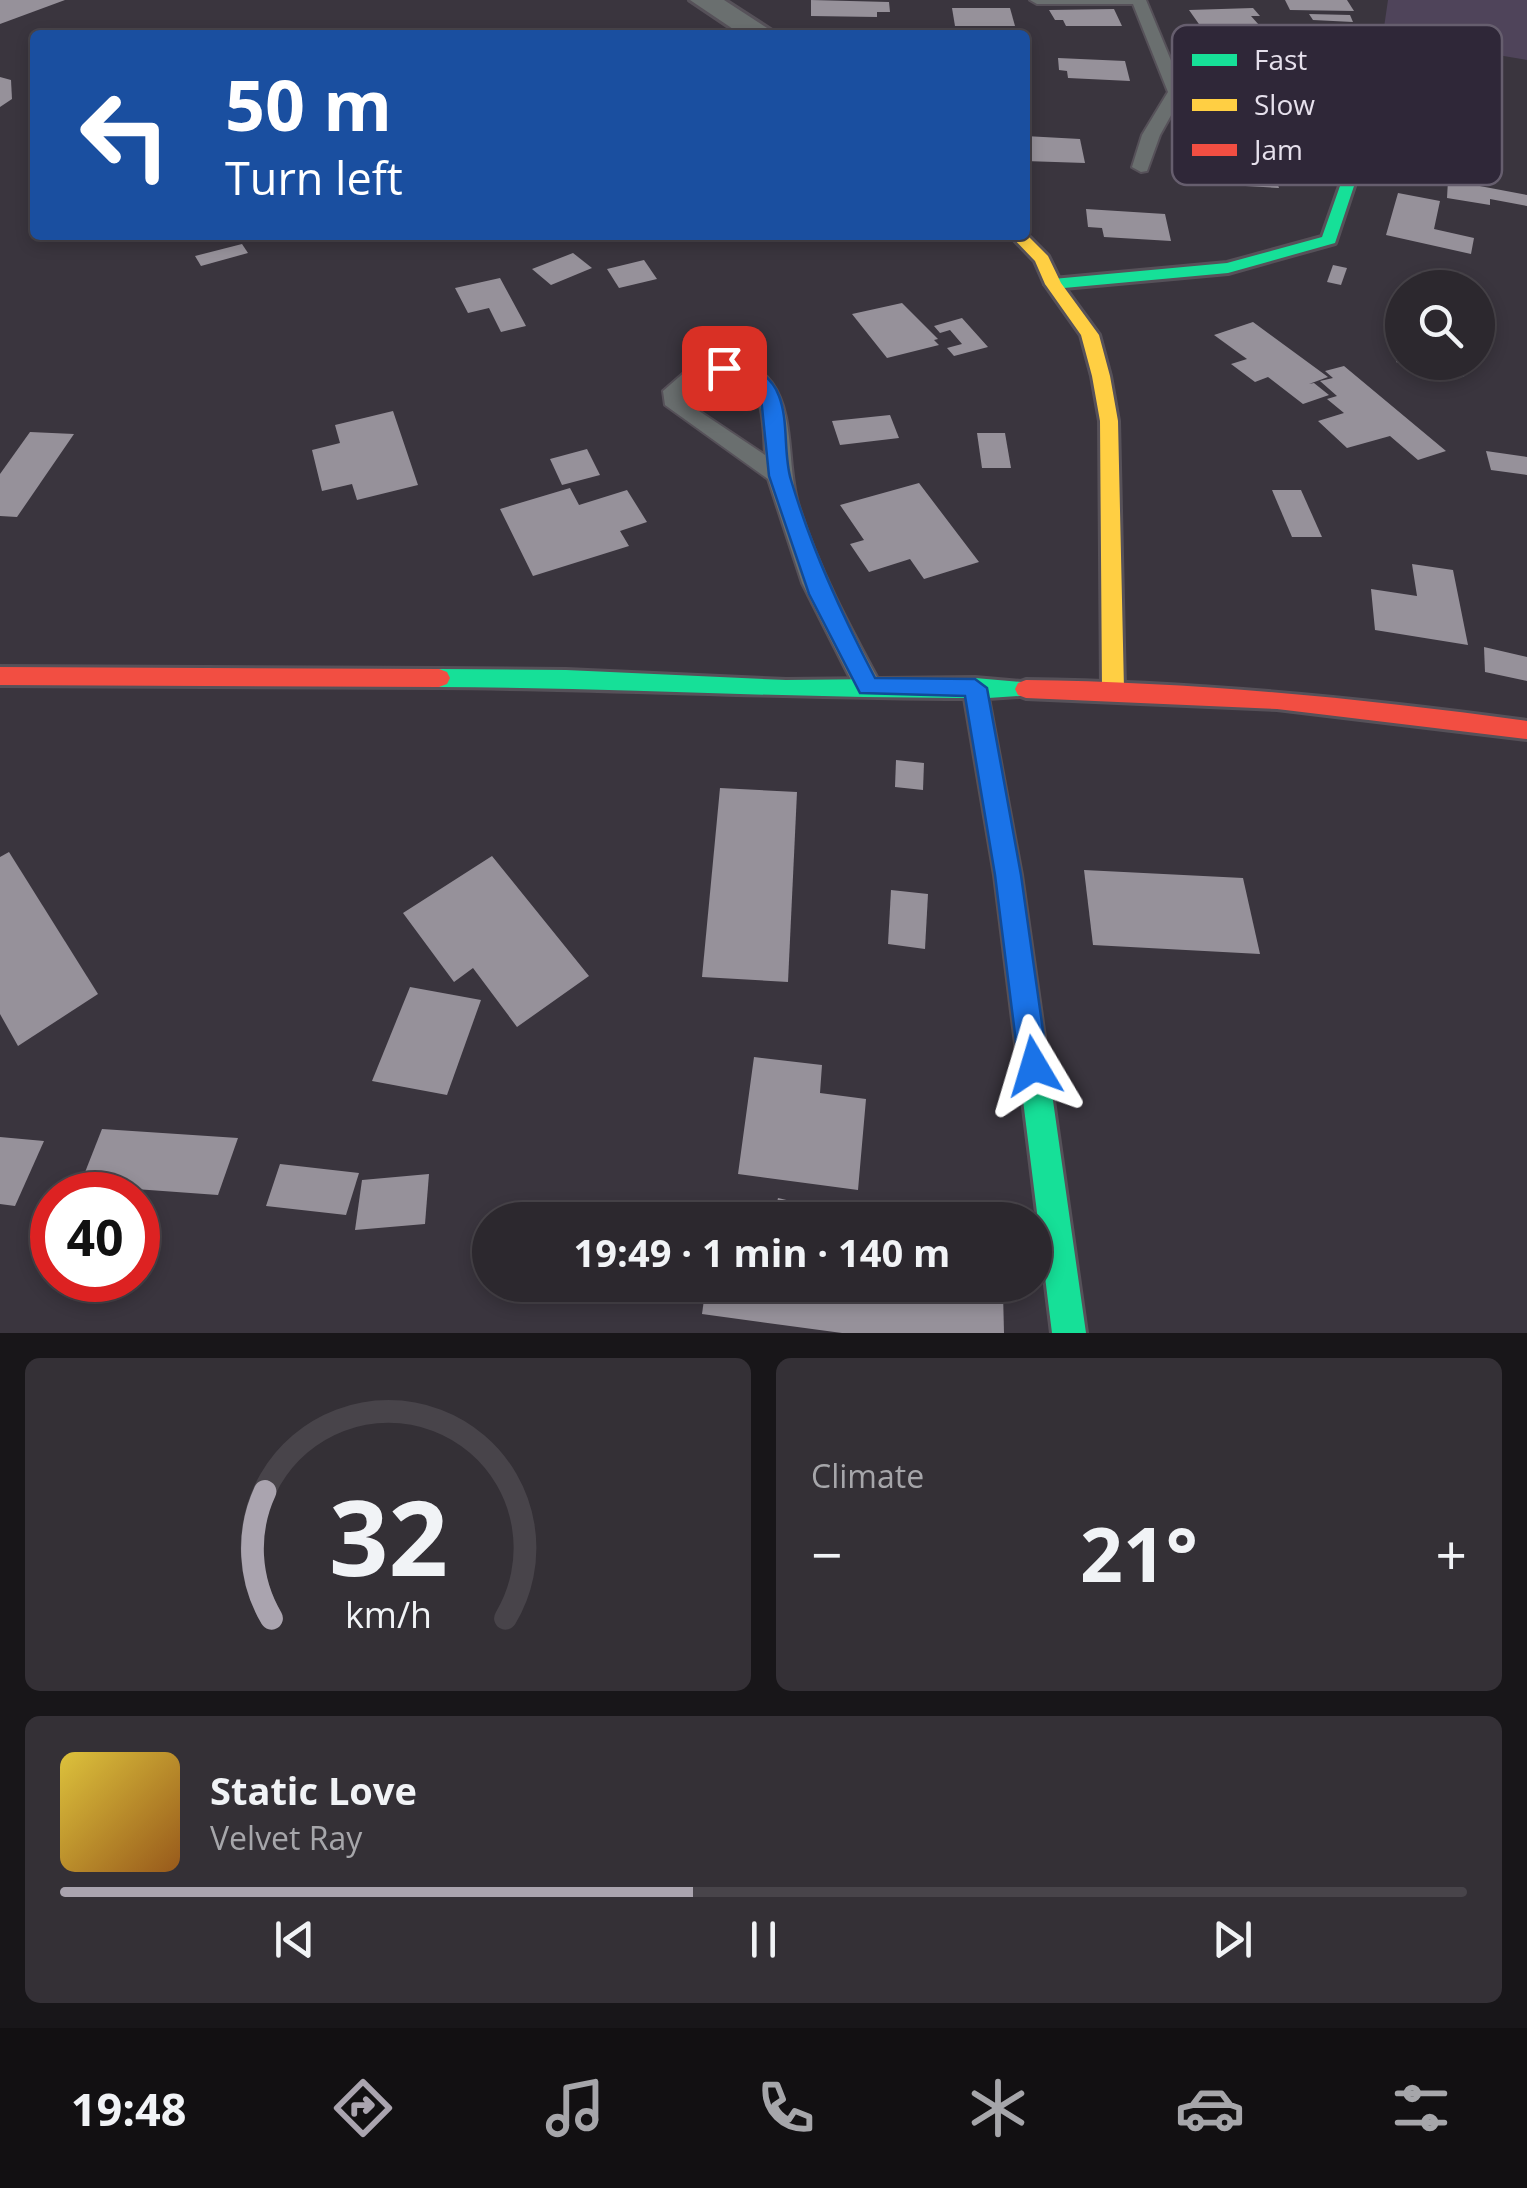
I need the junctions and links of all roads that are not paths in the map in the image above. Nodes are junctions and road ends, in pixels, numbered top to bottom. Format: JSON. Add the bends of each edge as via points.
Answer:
{"nodes":[{"id":1,"x":704,"y":0,"type":"edge"},
{"id":2,"x":1037,"y":0,"type":"edge"},
{"id":3,"x":1138,"y":0,"type":"edge"},
{"id":4,"x":755,"y":30,"type":"edge"},
{"id":5,"x":1172,"y":75,"type":"edge"},
{"id":6,"x":1172,"y":103,"type":"edge"},
{"id":7,"x":1141,"y":167,"type":"dead end"},
{"id":8,"x":1347,"y":185,"type":"edge"},
{"id":9,"x":1023,"y":240,"type":"edge"},
{"id":10,"x":1053,"y":284,"type":"junction"},
{"id":11,"x":779,"y":476,"type":"junction"},
{"id":12,"x":0,"y":676,"type":"edge"},
{"id":13,"x":868,"y":686,"type":"junction"},
{"id":14,"x":975,"y":688,"type":"junction"},
{"id":15,"x":1114,"y":689,"type":"junction"},
{"id":16,"x":1527,"y":730,"type":"edge"},
{"id":17,"x":1069,"y":1333,"type":"edge"}],
"edges":[{"from":1,"to":4,"type":"street"},
{"from":2,"to":3,"type":"lane"},
{"from":3,"to":5,"type":"lane"},
{"from":6,"to":7,"type":"lane"},
{"from":8,"to":10,"type":"street","via":[[1329,240],[1306,249],[1192,274]]},
{"from":9,"to":10,"type":"street"},
{"from":10,"to":15,"type":"street","via":[[1090,335],[1109,421]]},
{"from":11,"to":11,"type":"lane","via":[[770,397],[757,378],[724,368],[693,376],[674,391],[682,410]]},
{"from":11,"to":13,"type":"lane","via":[[820,594]]},
{"from":12,"to":13,"type":"street"},
{"from":13,"to":14,"type":"street"},
{"from":14,"to":15,"type":"street"},
{"from":14,"to":17,"type":"street","via":[[1008,875]]},
{"from":15,"to":16,"type":"street","via":[[1383,708]]}]}
